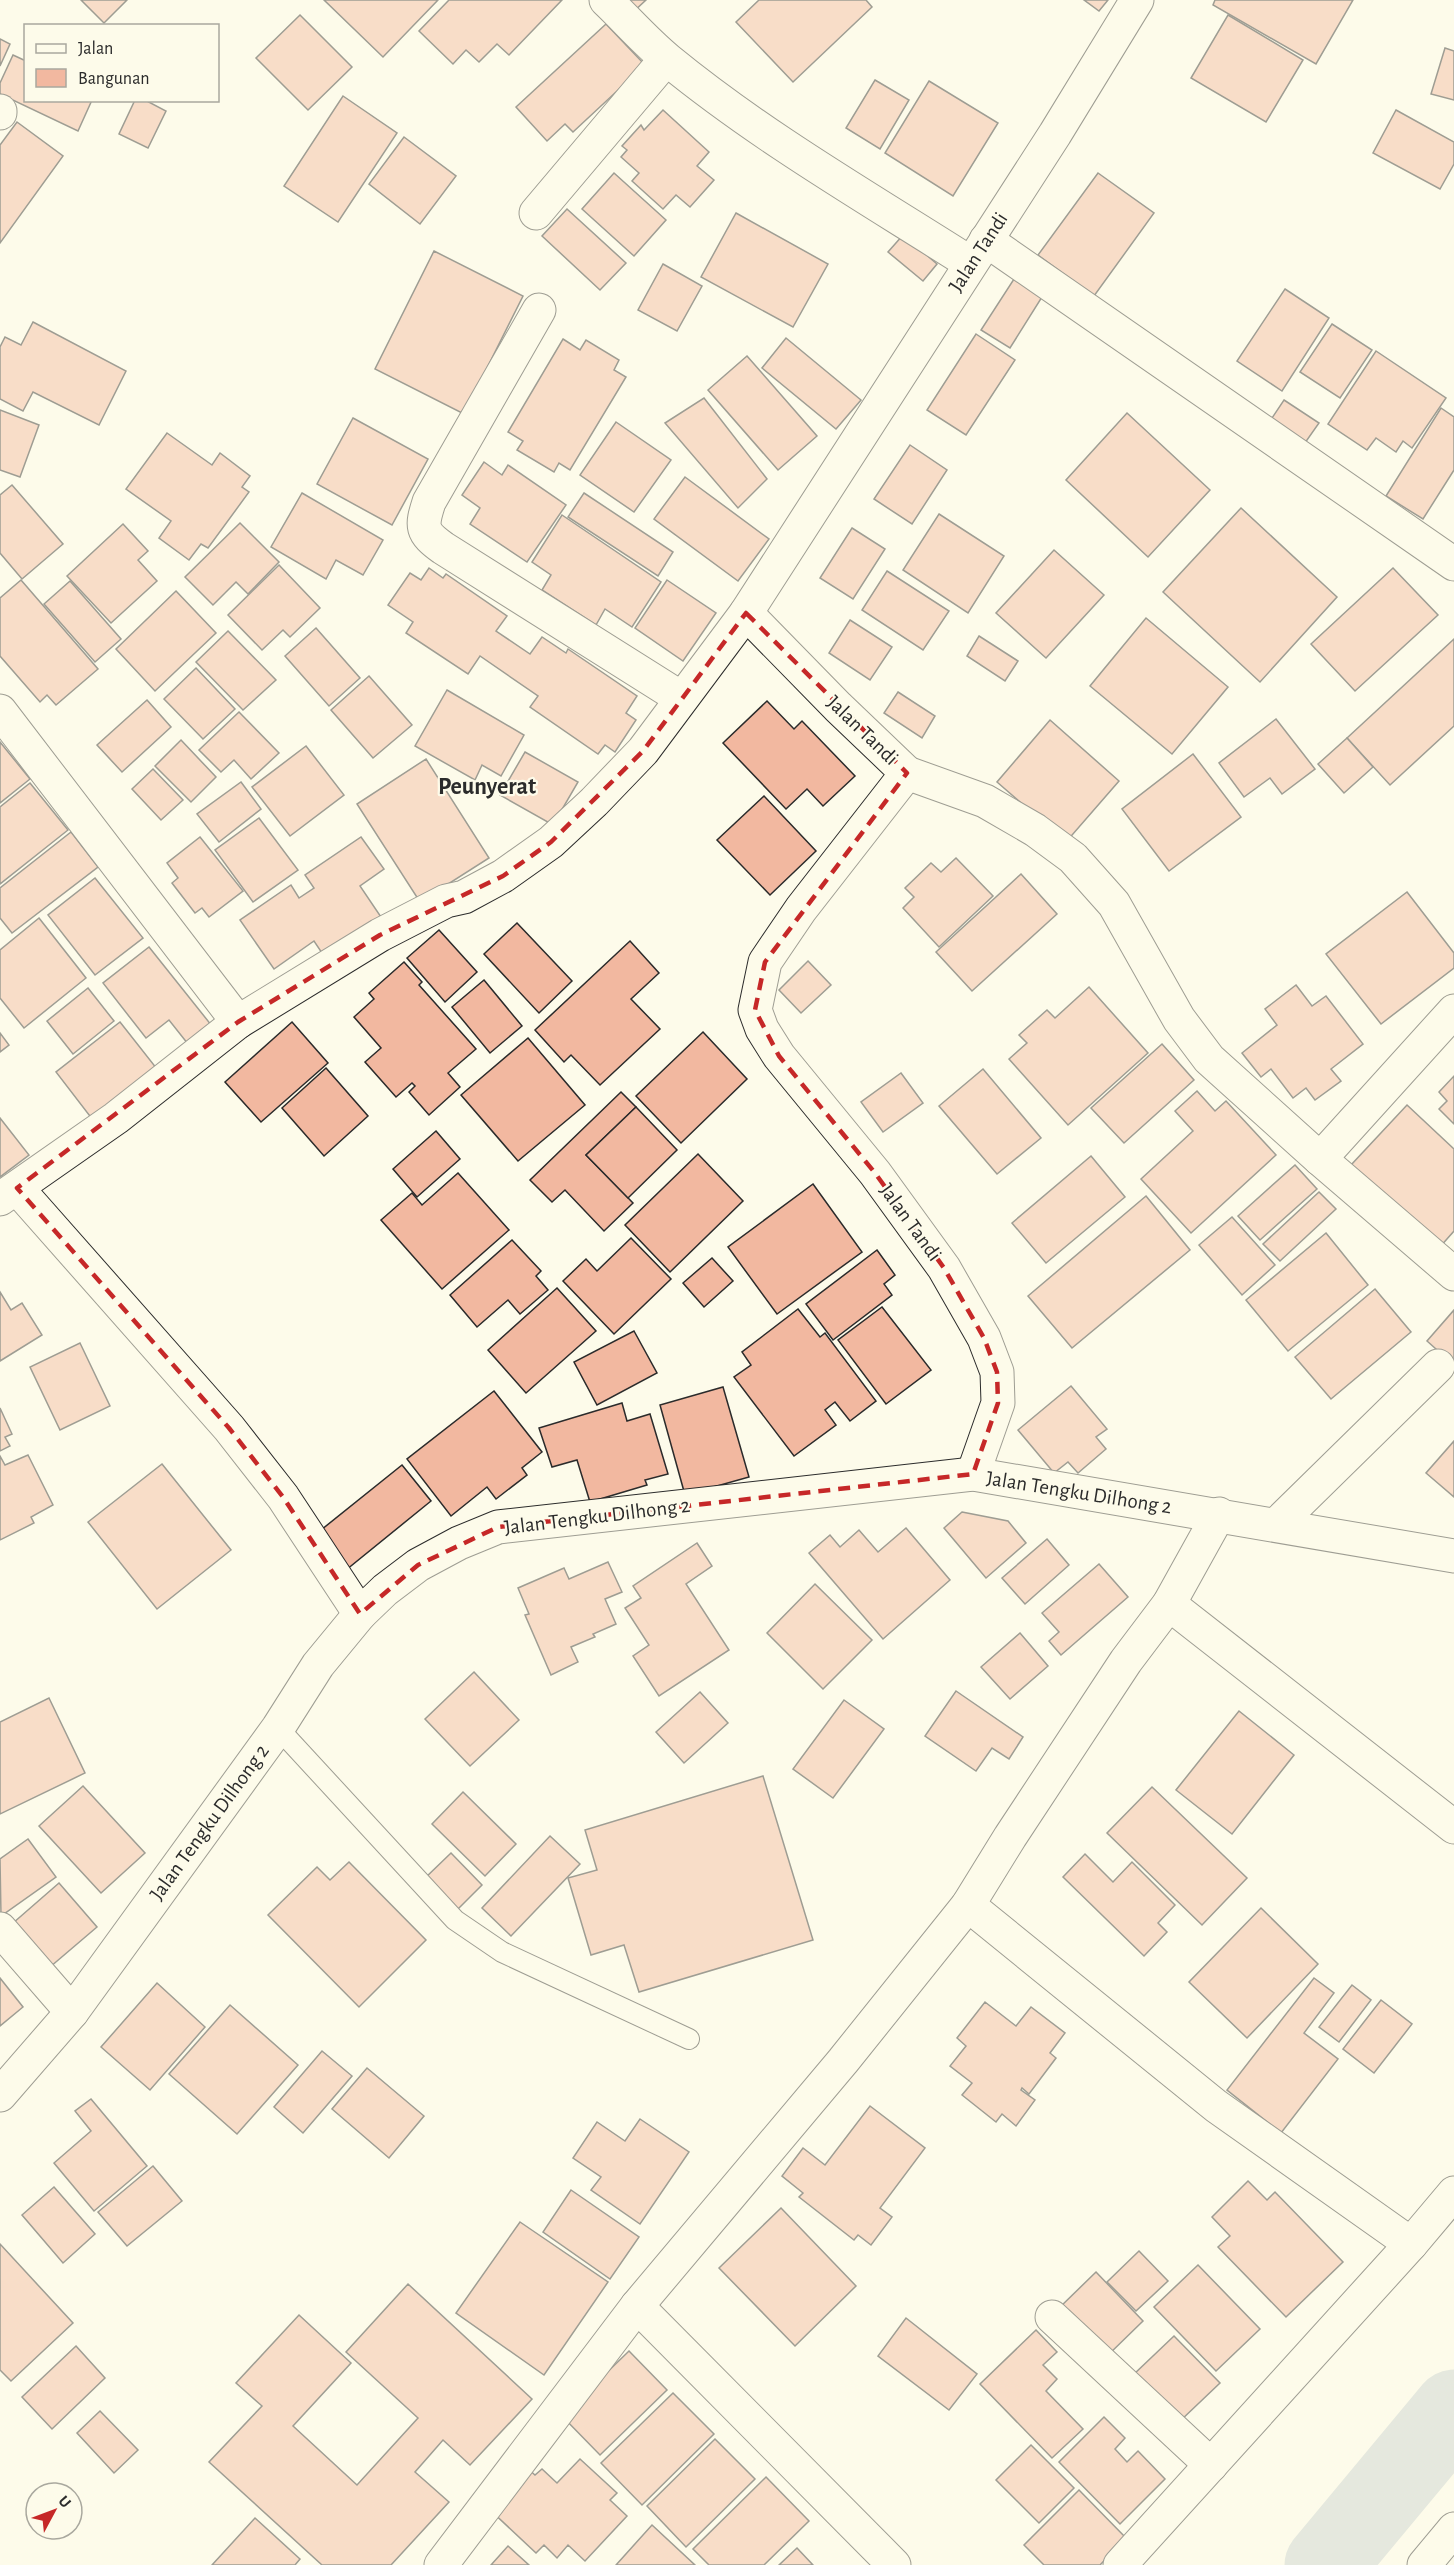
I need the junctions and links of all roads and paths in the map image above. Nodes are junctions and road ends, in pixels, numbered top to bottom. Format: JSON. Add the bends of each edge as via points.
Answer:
{"nodes":[{"id":1,"x":606,"y":0,"type":"edge"},
{"id":2,"x":1137,"y":0,"type":"edge"},
{"id":3,"x":666,"y":59,"type":"junction"},
{"id":4,"x":536,"y":213,"type":"dead end"},
{"id":5,"x":978,"y":251,"type":"junction"},
{"id":6,"x":539,"y":310,"type":"dead end"},
{"id":7,"x":1454,"y":564,"type":"edge"},
{"id":8,"x":746,"y":613,"type":"junction"},
{"id":9,"x":681,"y":698,"type":"junction"},
{"id":10,"x":0,"y":711,"type":"edge"},
{"id":11,"x":907,"y":773,"type":"junction"},
{"id":12,"x":1454,"y":1011,"type":"edge"},
{"id":13,"x":238,"y":1022,"type":"junction"},
{"id":14,"x":1320,"y":1159,"type":"junction"},
{"id":15,"x":8,"y":1194,"type":"edge"},
{"id":16,"x":1454,"y":1274,"type":"edge"},
{"id":17,"x":1438,"y":1366,"type":"dead end"},
{"id":18,"x":973,"y":1474,"type":"junction"},
{"id":19,"x":1219,"y":1514,"type":"junction"},
{"id":20,"x":1276,"y":1525,"type":"junction"},
{"id":21,"x":1454,"y":1556,"type":"edge"},
{"id":22,"x":1169,"y":1604,"type":"junction"},
{"id":23,"x":360,"y":1614,"type":"junction"},
{"id":24,"x":278,"y":1728,"type":"junction"},
{"id":25,"x":1454,"y":1827,"type":"edge"},
{"id":26,"x":968,"y":1905,"type":"junction"},
{"id":27,"x":0,"y":1929,"type":"edge"},
{"id":28,"x":72,"y":2012,"type":"junction"},
{"id":29,"x":689,"y":2038,"type":"dead end"},
{"id":30,"x":0,"y":2095,"type":"edge"},
{"id":31,"x":1454,"y":2193,"type":"edge"},
{"id":32,"x":1411,"y":2244,"type":"junction"},
{"id":33,"x":637,"y":2306,"type":"junction"},
{"id":34,"x":1052,"y":2317,"type":"dead end"},
{"id":35,"x":1211,"y":2465,"type":"junction"},
{"id":36,"x":1454,"y":2529,"type":"edge"},
{"id":37,"x":441,"y":2565,"type":"edge"},
{"id":38,"x":894,"y":2565,"type":"edge"},
{"id":39,"x":1120,"y":2565,"type":"edge"},
{"id":40,"x":1424,"y":2565,"type":"edge"}],
"edges":[{"from":1,"to":3,"type":"street"},
{"from":2,"to":5,"type":"street","name":"Jalan Tandi"},
{"from":3,"to":4,"type":"street"},
{"from":3,"to":5,"type":"street","via":[[780,143]]},
{"from":5,"to":7,"type":"street"},
{"from":5,"to":8,"type":"street","name":"Jalan Tandi"},
{"from":6,"to":9,"type":"street","via":[[429,502],[424,530],[443,548]]},
{"from":8,"to":9,"type":"street"},
{"from":8,"to":11,"type":"street","name":"Jalan Tandi"},
{"from":9,"to":13,"type":"street","via":[[643,751],[551,842],[503,876],[380,935]]},
{"from":10,"to":13,"type":"street"},
{"from":11,"to":14,"type":"street","via":[[986,801],[1073,858],[1114,904],[1179,1019],[1209,1059]]},
{"from":11,"to":18,"type":"street","name":"Jalan Tandi","via":[[801,909],[765,962],[755,1010],[779,1056],[875,1173],[944,1268],[984,1338],[997,1372],[998,1403]]},
{"from":12,"to":14,"type":"street"},
{"from":13,"to":15,"type":"street","via":[[116,1118]]},
{"from":14,"to":16,"type":"street"},
{"from":15,"to":23,"type":"street","via":[[229,1428],[283,1497]]},
{"from":17,"to":20,"type":"street"},
{"from":18,"to":19,"type":"street","name":"Jalan Tengku Dilhong 2"},
{"from":18,"to":23,"type":"street","name":"Jalan Tengku Dilhong 2","via":[[498,1527],[418,1565]]},
{"from":19,"to":20,"type":"street","name":"Jalan Tengku Dilhong 2"},
{"from":19,"to":22,"type":"street"},
{"from":20,"to":21,"type":"street","name":"Jalan Tengku Dilhong 2"},
{"from":22,"to":25,"type":"street"},
{"from":22,"to":26,"type":"street","via":[[1126,1661]]},
{"from":23,"to":24,"type":"street","name":"Jalan Tengku Dilhong 2","via":[[318,1665]]},
{"from":24,"to":28,"type":"street","name":"Jalan Tengku Dilhong 2"},
{"from":24,"to":29,"type":"lane","via":[[455,1920],[502,1952]]},
{"from":26,"to":32,"type":"street","via":[[1216,2106]]},
{"from":26,"to":33,"type":"street"},
{"from":27,"to":28,"type":"street"},
{"from":28,"to":30,"type":"street","name":"Jalan Tengku Dilhong 2"},
{"from":31,"to":32,"type":"street"},
{"from":32,"to":35,"type":"street"},
{"from":33,"to":37,"type":"street"},
{"from":33,"to":38,"type":"street"},
{"from":34,"to":35,"type":"street"},
{"from":35,"to":39,"type":"street"},
{"from":36,"to":40,"type":"street"}]}
